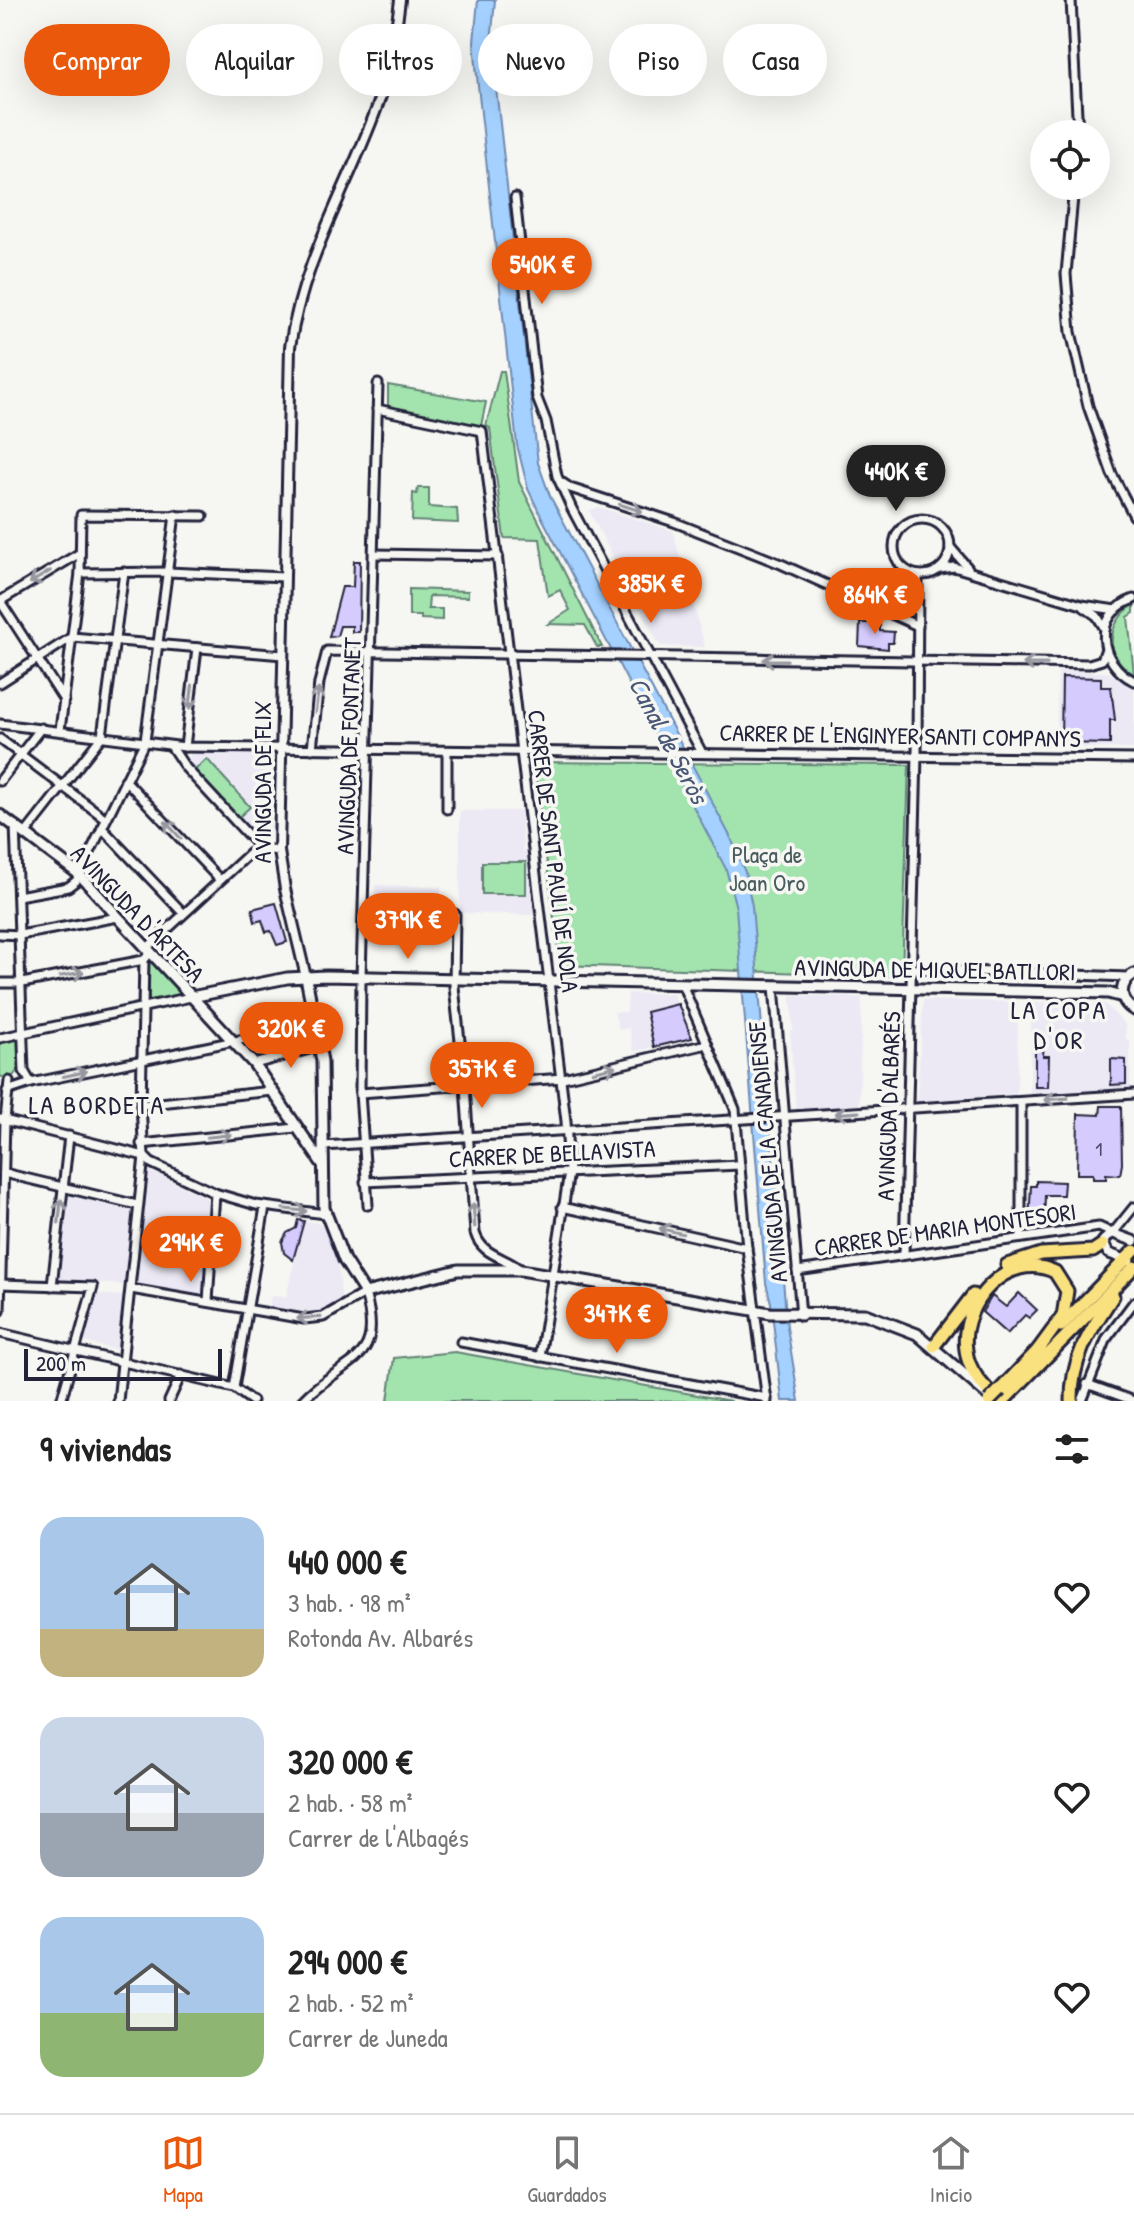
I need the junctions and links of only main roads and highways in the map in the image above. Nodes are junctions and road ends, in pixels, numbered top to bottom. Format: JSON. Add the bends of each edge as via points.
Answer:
{"nodes":[{"id":1,"x":0,"y":815,"type":"edge"},
{"id":2,"x":1131,"y":975,"type":"edge"},
{"id":3,"x":306,"y":977,"type":"junction"},
{"id":4,"x":1122,"y":993,"type":"junction"},
{"id":5,"x":191,"y":997,"type":"junction"},
{"id":6,"x":1134,"y":1010,"type":"edge"},
{"id":7,"x":323,"y":1165,"type":"junction"},
{"id":8,"x":1111,"y":1236,"type":"road end"},
{"id":9,"x":1132,"y":1260,"type":"edge"},
{"id":10,"x":357,"y":1278,"type":"junction"},
{"id":11,"x":1120,"y":1281,"type":"junction"},
{"id":12,"x":383,"y":1288,"type":"junction"},
{"id":13,"x":942,"y":1336,"type":"junction"},
{"id":14,"x":934,"y":1346,"type":"junction"},
{"id":15,"x":965,"y":1348,"type":"junction"},
{"id":16,"x":1038,"y":1350,"type":"junction"},
{"id":17,"x":1001,"y":1398,"type":"edge"},
{"id":18,"x":989,"y":1401,"type":"edge"},
{"id":19,"x":1072,"y":1401,"type":"edge"}],
"edges":[{"from":1,"to":5,"type":"main road","name":"AVINGUDA D'ARTESA","via":[[80,875]]},
{"from":2,"to":4,"type":"main road"},
{"from":3,"to":4,"type":"main road","name":"AVINGUDA DE MIQUEL BATLLORI"},
{"from":3,"to":5,"type":"main road"},
{"from":3,"to":7,"type":"main road","name":"AVINGUDA DE FLIX","via":[[321,1046]]},
{"from":4,"to":6,"type":"main road"},
{"from":5,"to":7,"type":"main road","name":"AVINGUDA D'ARTESA","via":[[254,1064]]},
{"from":7,"to":10,"type":"main road","name":"AVINGUDA DE FLIX","via":[[325,1214]]},
{"from":8,"to":13,"type":"main road","via":[[1093,1251],[1041,1254],[1007,1265],[984,1283]]},
{"from":9,"to":11,"type":"main road"},
{"from":9,"to":16,"type":"main road"},
{"from":10,"to":12,"type":"main road"},
{"from":10,"to":12,"type":"main road","name":"AVINGUDA DE FLIX","via":[[365,1293]]},
{"from":11,"to":17,"type":"main road"},
{"from":11,"to":19,"type":"main road","via":[[1084,1340],[1074,1370]]},
{"from":12,"to":14,"type":"main road","via":[[458,1270],[521,1270],[770,1313],[865,1314]]},
{"from":13,"to":14,"type":"main road"},
{"from":13,"to":15,"type":"main road","via":[[956,1338]]},
{"from":14,"to":17,"type":"main road","via":[[966,1378]]},
{"from":15,"to":16,"type":"main road","via":[[968,1322],[984,1292],[1005,1274],[1036,1266],[1057,1275],[1067,1298],[1063,1316]]},
{"from":15,"to":17,"type":"main road","via":[[972,1371]]},
{"from":16,"to":17,"type":"main road"},
{"from":17,"to":18,"type":"main road","bridge":true}]}
